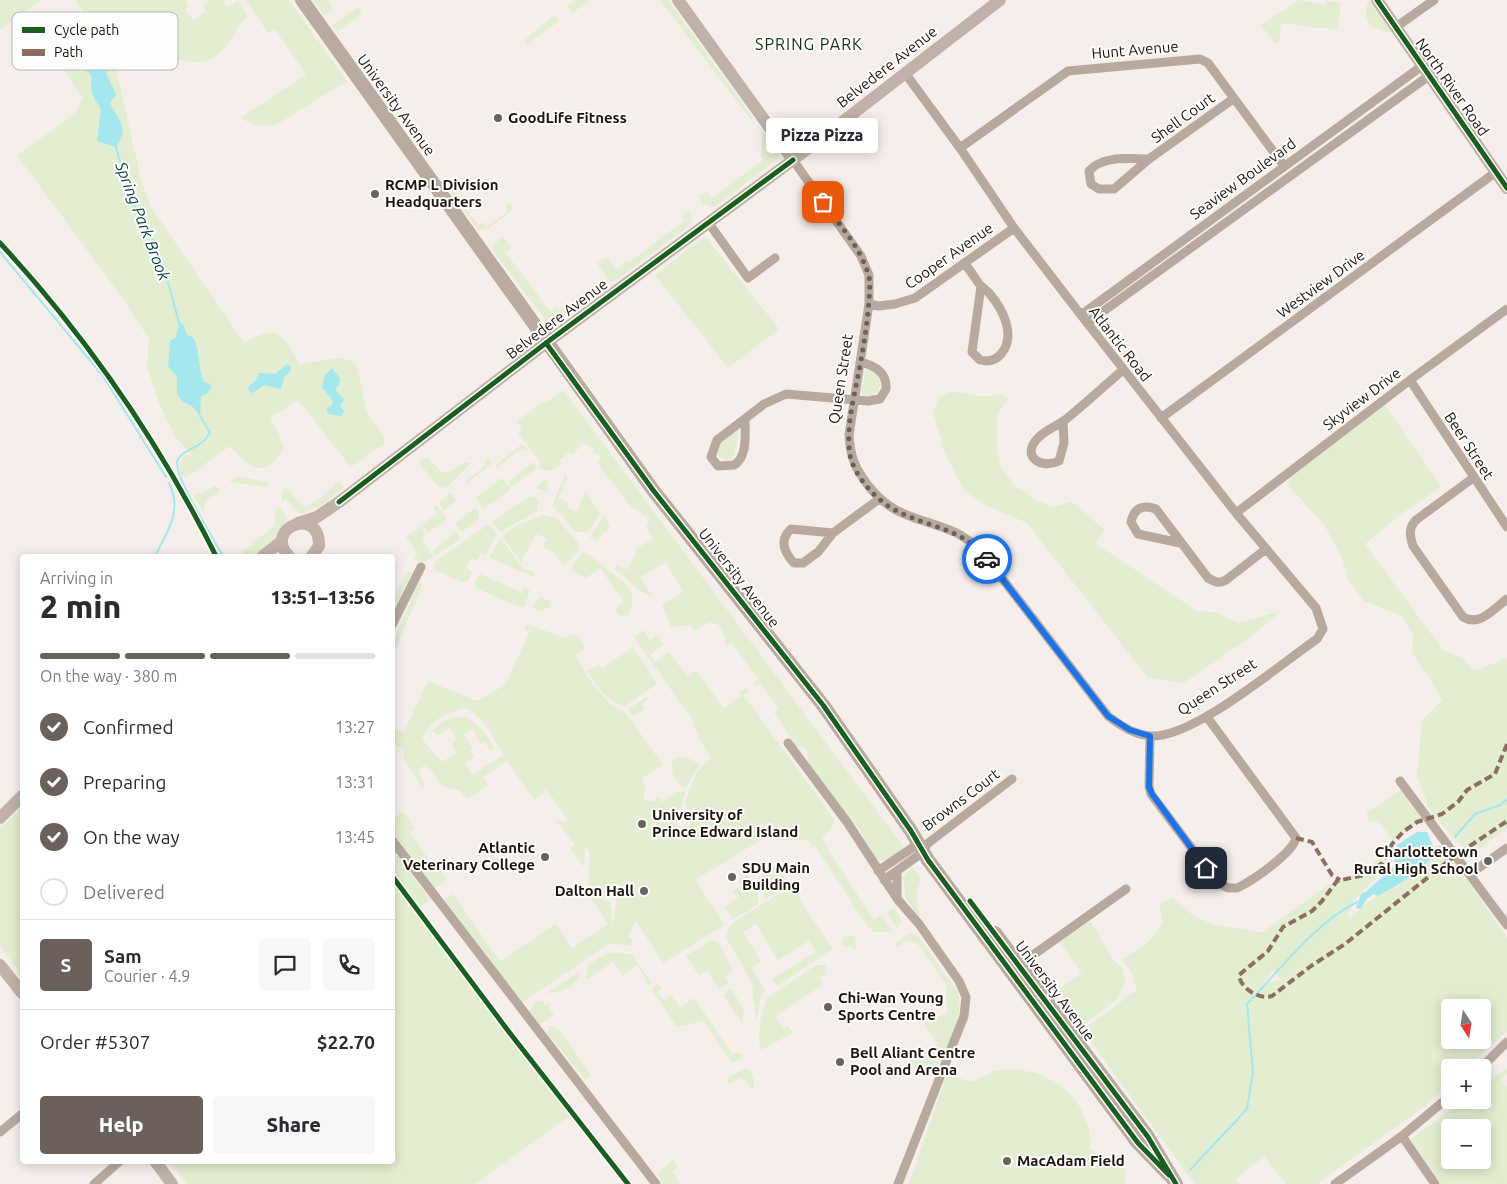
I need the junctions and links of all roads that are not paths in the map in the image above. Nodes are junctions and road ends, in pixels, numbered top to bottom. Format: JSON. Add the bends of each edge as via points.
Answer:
{"nodes":[{"id":1,"x":302,"y":0,"type":"edge"},
{"id":2,"x":678,"y":0,"type":"edge"},
{"id":3,"x":1000,"y":0,"type":"edge"},
{"id":4,"x":1377,"y":0,"type":"edge"},
{"id":5,"x":1434,"y":0,"type":"edge"},
{"id":6,"x":1396,"y":27,"type":"junction"},
{"id":7,"x":1426,"y":70,"type":"junction"},
{"id":8,"x":905,"y":73,"type":"junction"},
{"id":9,"x":1232,"y":99,"type":"junction"},
{"id":10,"x":960,"y":148,"type":"junction"},
{"id":11,"x":1149,"y":159,"type":"junction"},
{"id":12,"x":793,"y":160,"type":"junction"},
{"id":13,"x":1284,"y":166,"type":"junction"},
{"id":14,"x":1496,"y":172,"type":"junction"},
{"id":15,"x":1507,"y":188,"type":"edge"},
{"id":16,"x":708,"y":222,"type":"junction"},
{"id":17,"x":1014,"y":228,"type":"junction"},
{"id":18,"x":775,"y":258,"type":"dead end"},
{"id":19,"x":964,"y":263,"type":"junction"},
{"id":20,"x":981,"y":286,"type":"junction"},
{"id":21,"x":869,"y":304,"type":"junction"},
{"id":22,"x":1507,"y":309,"type":"edge"},
{"id":23,"x":1080,"y":315,"type":"junction"},
{"id":24,"x":1087,"y":323,"type":"junction"},
{"id":25,"x":546,"y":343,"type":"junction"},
{"id":26,"x":860,"y":362,"type":"junction"},
{"id":27,"x":1123,"y":370,"type":"junction"},
{"id":28,"x":1410,"y":380,"type":"junction"},
{"id":29,"x":854,"y":400,"type":"junction"},
{"id":30,"x":745,"y":418,"type":"junction"},
{"id":31,"x":1161,"y":418,"type":"junction"},
{"id":32,"x":1063,"y":421,"type":"junction"},
{"id":33,"x":1473,"y":478,"type":"junction"},
{"id":34,"x":879,"y":500,"type":"junction"},
{"id":35,"x":339,"y":502,"type":"junction"},
{"id":36,"x":1236,"y":513,"type":"junction"},
{"id":37,"x":298,"y":523,"type":"junction"},
{"id":38,"x":1507,"y":527,"type":"edge"},
{"id":39,"x":833,"y":533,"type":"junction"},
{"id":40,"x":282,"y":541,"type":"junction"},
{"id":41,"x":1180,"y":542,"type":"junction"},
{"id":42,"x":317,"y":548,"type":"edge"},
{"id":43,"x":1266,"y":549,"type":"junction"},
{"id":44,"x":266,"y":554,"type":"edge"},
{"id":45,"x":288,"y":554,"type":"edge"},
{"id":46,"x":421,"y":568,"type":"dead end"},
{"id":47,"x":1507,"y":599,"type":"edge"},
{"id":48,"x":395,"y":619,"type":"edge"},
{"id":49,"x":1323,"y":624,"type":"joint"},
{"id":50,"x":1207,"y":716,"type":"junction"},
{"id":51,"x":1150,"y":736,"type":"junction"},
{"id":52,"x":788,"y":743,"type":"dead end"},
{"id":53,"x":1012,"y":779,"type":"dead end"},
{"id":54,"x":1400,"y":781,"type":"dead end"},
{"id":55,"x":20,"y":798,"type":"edge"},
{"id":56,"x":0,"y":818,"type":"edge"},
{"id":57,"x":395,"y":844,"type":"edge"},
{"id":58,"x":922,"y":847,"type":"junction"},
{"id":59,"x":1507,"y":848,"type":"edge"},
{"id":60,"x":897,"y":870,"type":"junction"},
{"id":61,"x":878,"y":871,"type":"junction"},
{"id":62,"x":1470,"y":874,"type":"junction"},
{"id":63,"x":884,"y":880,"type":"junction"},
{"id":64,"x":1126,"y":889,"type":"dead end"},
{"id":65,"x":898,"y":900,"type":"junction"},
{"id":66,"x":1507,"y":925,"type":"edge"},
{"id":67,"x":1019,"y":965,"type":"junction"},
{"id":68,"x":2,"y":974,"type":"edge"},
{"id":69,"x":20,"y":991,"type":"edge"},
{"id":70,"x":1507,"y":1042,"type":"edge"},
{"id":71,"x":1490,"y":1059,"type":"edge"},
{"id":72,"x":1441,"y":1104,"type":"edge"},
{"id":73,"x":20,"y":1116,"type":"edge"},
{"id":74,"x":0,"y":1132,"type":"edge"},
{"id":75,"x":1402,"y":1136,"type":"junction"},
{"id":76,"x":117,"y":1164,"type":"edge"},
{"id":77,"x":157,"y":1164,"type":"edge"},
{"id":78,"x":1173,"y":1179,"type":"edge"},
{"id":79,"x":94,"y":1184,"type":"edge"},
{"id":80,"x":172,"y":1184,"type":"edge"},
{"id":81,"x":656,"y":1184,"type":"edge"},
{"id":82,"x":898,"y":1184,"type":"edge"},
{"id":83,"x":1335,"y":1184,"type":"edge"},
{"id":84,"x":1435,"y":1184,"type":"edge"}],
"edges":[{"from":1,"to":25,"type":"main road","name":"University Avenue"},
{"from":2,"to":12,"type":"main road","name":"Queen Street"},
{"from":3,"to":8,"type":"main road","name":"Belvedere Avenue"},
{"from":4,"to":6,"type":"main road","name":"North River Road"},
{"from":5,"to":6,"type":"street"},
{"from":6,"to":7,"type":"main road","name":"North River Road"},
{"from":7,"to":13,"type":"street","name":"Seaview Boulevard"},
{"from":7,"to":14,"type":"main road","name":"North River Road"},
{"from":7,"to":24,"type":"street","name":"Seaview Boulevard"},
{"from":8,"to":10,"type":"street","name":"Atlantic Road"},
{"from":8,"to":12,"type":"main road","name":"Belvedere Avenue"},
{"from":9,"to":10,"type":"street","name":"Hunt Avenue","via":[[1208,63],[1200,59],[1078,69],[1061,75]]},
{"from":9,"to":11,"type":"street","name":"Shell Court"},
{"from":9,"to":13,"type":"street","name":"Hunt Avenue"},
{"from":10,"to":17,"type":"street","name":"Atlantic Road"},
{"from":11,"to":11,"type":"street","name":"Shell Court","via":[[1110,160],[1095,164],[1089,171],[1090,184],[1099,189],[1114,189]]},
{"from":12,"to":16,"type":"main road","name":"Belvedere Avenue"},
{"from":12,"to":21,"type":"street","name":"Queen Street","via":[[861,256],[869,276]]},
{"from":13,"to":23,"type":"street","name":"Seaview Boulevard"},
{"from":14,"to":15,"type":"main road","name":"North River Road"},
{"from":14,"to":31,"type":"street","name":"Westview Drive"},
{"from":16,"to":18,"type":"street","via":[[748,278]]},
{"from":16,"to":25,"type":"main road","name":"Belvedere Avenue"},
{"from":17,"to":19,"type":"street","name":"Cooper Avenue"},
{"from":17,"to":23,"type":"street","name":"Atlantic Road"},
{"from":19,"to":20,"type":"street"},
{"from":19,"to":21,"type":"street","name":"Cooper Avenue","via":[[915,298],[895,304]]},
{"from":20,"to":20,"type":"street","via":[[972,352],[980,360],[992,361],[1005,347],[1007,326],[1004,315]]},
{"from":21,"to":26,"type":"street","name":"Queen Street"},
{"from":22,"to":28,"type":"street","name":"Skyview Drive"},
{"from":23,"to":24,"type":"street","name":"Atlantic Road"},
{"from":24,"to":27,"type":"street","name":"Atlantic Road"},
{"from":25,"to":35,"type":"main road","name":"Belvedere Avenue"},
{"from":25,"to":58,"type":"main road","name":"University Avenue","via":[[653,490],[823,705]]},
{"from":26,"to":29,"type":"street","name":"Queen Street"},
{"from":26,"to":29,"type":"street","via":[[875,366],[881,372],[886,389],[876,401]]},
{"from":27,"to":31,"type":"street","name":"Atlantic Road"},
{"from":27,"to":32,"type":"street"},
{"from":28,"to":33,"type":"street","name":"Beer Street"},
{"from":28,"to":36,"type":"street","name":"Skyview Drive"},
{"from":29,"to":30,"type":"street","via":[[786,394]]},
{"from":29,"to":34,"type":"street","name":"Queen Street","via":[[849,435],[852,460]]},
{"from":30,"to":30,"type":"street","via":[[717,440],[711,457],[718,466],[734,465],[742,456]]},
{"from":31,"to":36,"type":"street","name":"Atlantic Road"},
{"from":32,"to":32,"type":"street","via":[[1031,446],[1036,461],[1050,465],[1059,461],[1064,444]]},
{"from":33,"to":38,"type":"street","name":"Beer Street"},
{"from":33,"to":47,"type":"street","via":[[1411,524],[1409,534],[1413,546],[1463,617],[1478,621]]},
{"from":34,"to":39,"type":"street"},
{"from":34,"to":51,"type":"street","name":"Queen Street","via":[[909,517],[954,531],[978,548],[1108,716],[1130,730]]},
{"from":35,"to":37,"type":"main road","name":"Belvedere Avenue","via":[[317,517]]},
{"from":35,"to":42,"type":"main road","name":"Belvedere Avenue"},
{"from":36,"to":43,"type":"street","name":"Atlantic Road"},
{"from":37,"to":40,"type":"main road","via":[[286,530]]},
{"from":37,"to":42,"type":"main road","via":[[310,525]]},
{"from":39,"to":39,"type":"street","via":[[791,529],[783,541],[787,555],[794,563],[803,563],[818,552]]},
{"from":40,"to":44,"type":"main road"},
{"from":40,"to":45,"type":"main road"},
{"from":41,"to":41,"type":"street","via":[[1156,509],[1140,507],[1135,512],[1131,522],[1138,534]]},
{"from":41,"to":43,"type":"street","via":[[1208,578],[1220,583]]},
{"from":43,"to":49,"type":"street","name":"Atlantic Road","via":[[1316,608]]},
{"from":46,"to":48,"type":"street"},
{"from":49,"to":50,"type":"street","name":"Queen Street","via":[[1322,634],[1317,639]]},
{"from":50,"to":51,"type":"street","name":"Queen Street","via":[[1177,732]]},
{"from":50,"to":51,"type":"street","via":[[1296,838],[1295,844],[1285,854],[1237,888],[1228,888],[1217,882],[1152,794],[1149,787]]},
{"from":52,"to":61,"type":"street","via":[[847,822]]},
{"from":53,"to":58,"type":"street","name":"Browns Court"},
{"from":54,"to":62,"type":"street"},
{"from":55,"to":56,"type":"main road"},
{"from":57,"to":81,"type":"street"},
{"from":58,"to":60,"type":"street"},
{"from":58,"to":61,"type":"street"},
{"from":58,"to":67,"type":"main road","name":"University Avenue"},
{"from":58,"to":78,"type":"main road","name":"University Avenue","via":[[1138,1143]]},
{"from":59,"to":62,"type":"street"},
{"from":60,"to":63,"type":"street"},
{"from":60,"to":65,"type":"street"},
{"from":61,"to":63,"type":"street"},
{"from":62,"to":66,"type":"street"},
{"from":63,"to":65,"type":"street"},
{"from":64,"to":67,"type":"street"},
{"from":65,"to":82,"type":"street","via":[[960,981],[966,997],[964,1016]]},
{"from":67,"to":78,"type":"main road","name":"University Avenue","via":[[1148,1137]]},
{"from":68,"to":69,"type":"main road"},
{"from":70,"to":71,"type":"street"},
{"from":72,"to":75,"type":"street"},
{"from":73,"to":74,"type":"street"},
{"from":75,"to":83,"type":"street"},
{"from":75,"to":84,"type":"street"},
{"from":76,"to":79,"type":"street"},
{"from":77,"to":80,"type":"main road"}]}
